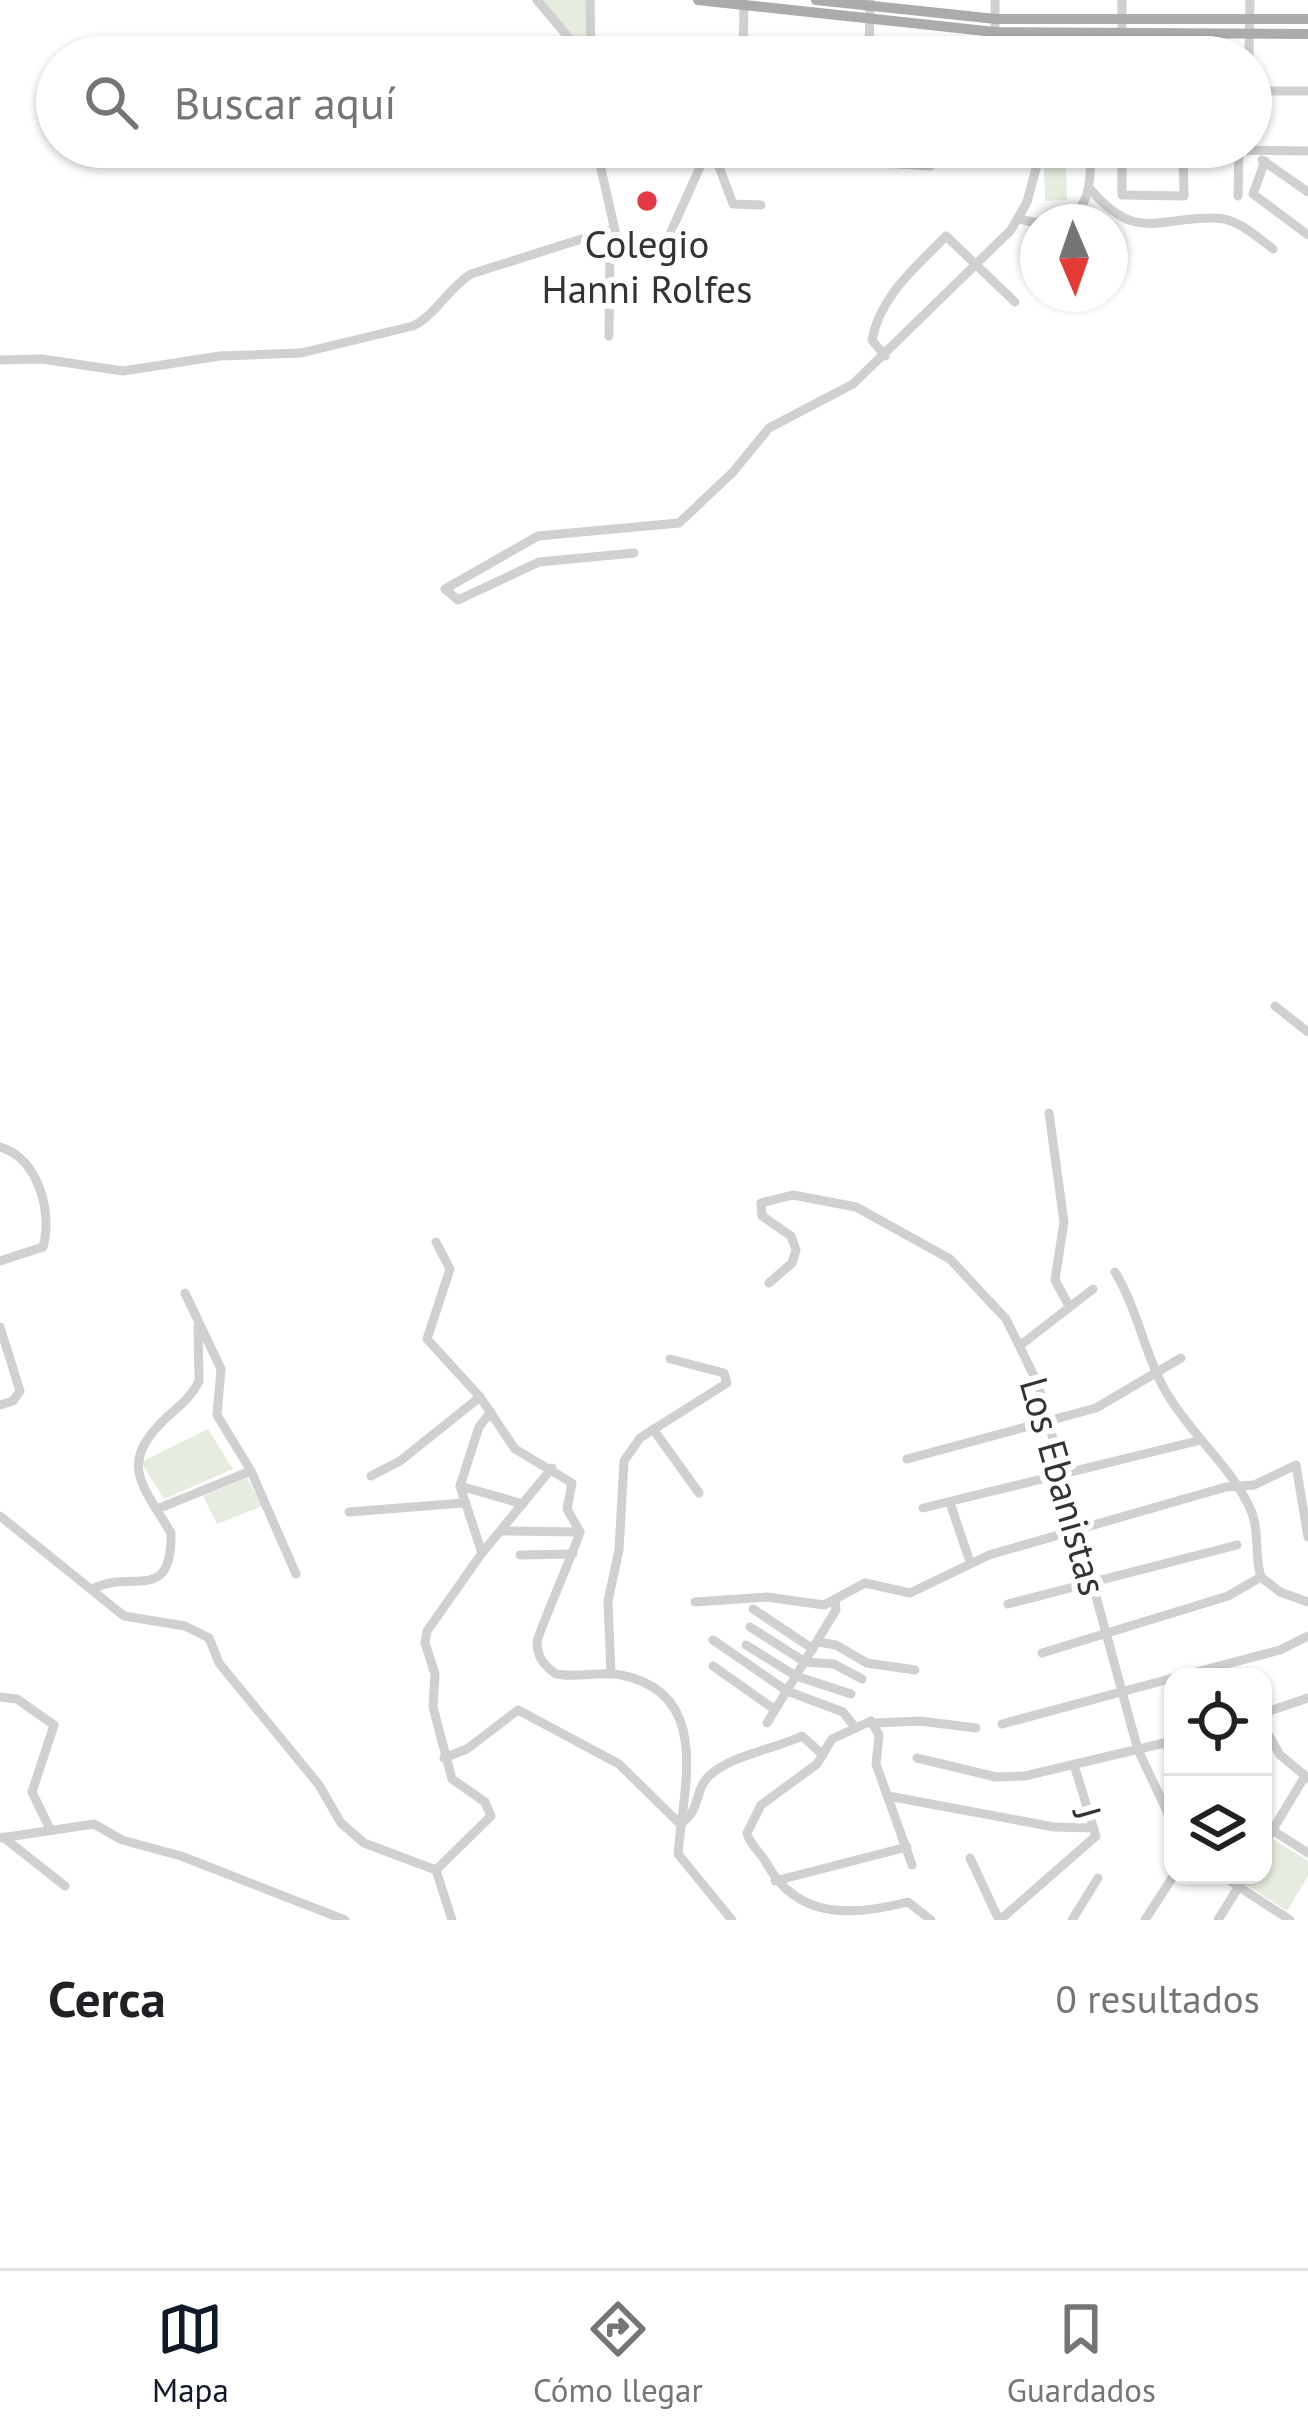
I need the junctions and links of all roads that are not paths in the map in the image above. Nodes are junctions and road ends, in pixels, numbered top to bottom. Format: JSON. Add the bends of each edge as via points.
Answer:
{"nodes":[{"id":1,"x":536,"y":0,"type":"edge"},
{"id":2,"x":590,"y":0,"type":"edge"},
{"id":3,"x":698,"y":0,"type":"edge"},
{"id":4,"x":816,"y":0,"type":"edge"},
{"id":5,"x":995,"y":0,"type":"edge"},
{"id":6,"x":1123,"y":0,"type":"edge"},
{"id":7,"x":1250,"y":0,"type":"edge"},
{"id":8,"x":744,"y":3,"type":"edge"},
{"id":9,"x":870,"y":8,"type":"edge"},
{"id":10,"x":1250,"y":19,"type":"junction"},
{"id":11,"x":1308,"y":19,"type":"edge"},
{"id":12,"x":996,"y":25,"type":"junction"},
{"id":13,"x":1122,"y":27,"type":"junction"},
{"id":14,"x":1249,"y":33,"type":"junction"},
{"id":15,"x":1308,"y":34,"type":"edge"},
{"id":16,"x":571,"y":36,"type":"edge"},
{"id":17,"x":589,"y":36,"type":"edge"},
{"id":18,"x":743,"y":36,"type":"edge"},
{"id":19,"x":996,"y":36,"type":"edge"},
{"id":20,"x":1122,"y":36,"type":"edge"},
{"id":21,"x":1272,"y":91,"type":"edge"},
{"id":22,"x":1308,"y":91,"type":"edge"},
{"id":23,"x":1272,"y":150,"type":"edge"},
{"id":24,"x":1308,"y":151,"type":"edge"},
{"id":25,"x":1272,"y":167,"type":"edge"},
{"id":26,"x":601,"y":168,"type":"edge"},
{"id":27,"x":699,"y":168,"type":"edge"},
{"id":28,"x":720,"y":168,"type":"edge"},
{"id":29,"x":1035,"y":168,"type":"edge"},
{"id":30,"x":1091,"y":168,"type":"edge"},
{"id":31,"x":1122,"y":168,"type":"edge"},
{"id":32,"x":1184,"y":168,"type":"edge"},
{"id":33,"x":1239,"y":168,"type":"edge"},
{"id":34,"x":1262,"y":168,"type":"edge"},
{"id":35,"x":1090,"y":189,"type":"junction"},
{"id":36,"x":1308,"y":192,"type":"edge"},
{"id":37,"x":1238,"y":196,"type":"dead end"},
{"id":38,"x":1084,"y":204,"type":"edge"},
{"id":39,"x":761,"y":206,"type":"dead end"},
{"id":40,"x":1018,"y":219,"type":"joint"},
{"id":41,"x":615,"y":234,"type":"junction"},
{"id":42,"x":1308,"y":235,"type":"edge"},
{"id":43,"x":1273,"y":249,"type":"dead end"},
{"id":44,"x":977,"y":262,"type":"junction"},
{"id":45,"x":1016,"y":302,"type":"dead end"},
{"id":46,"x":609,"y":336,"type":"dead end"},
{"id":47,"x":885,"y":356,"type":"junction"},
{"id":48,"x":0,"y":360,"type":"edge"},
{"id":49,"x":634,"y":553,"type":"dead end"},
{"id":50,"x":1275,"y":1006,"type":"dead end"},
{"id":51,"x":1308,"y":1032,"type":"edge"},
{"id":52,"x":1049,"y":1113,"type":"dead end"},
{"id":53,"x":0,"y":1147,"type":"edge"},
{"id":54,"x":436,"y":1242,"type":"dead end"},
{"id":55,"x":0,"y":1261,"type":"edge"},
{"id":56,"x":1115,"y":1271,"type":"dead end"},
{"id":57,"x":769,"y":1283,"type":"dead end"},
{"id":58,"x":1093,"y":1289,"type":"dead end"},
{"id":59,"x":185,"y":1293,"type":"dead end"},
{"id":60,"x":1069,"y":1306,"type":"junction"},
{"id":61,"x":0,"y":1327,"type":"edge"},
{"id":62,"x":198,"y":1327,"type":"junction"},
{"id":63,"x":1022,"y":1344,"type":"junction"},
{"id":64,"x":1181,"y":1358,"type":"dead end"},
{"id":65,"x":670,"y":1359,"type":"dead end"},
{"id":66,"x":1159,"y":1372,"type":"junction"},
{"id":67,"x":480,"y":1397,"type":"junction"},
{"id":68,"x":0,"y":1405,"type":"edge"},
{"id":69,"x":491,"y":1412,"type":"junction"},
{"id":70,"x":1049,"y":1419,"type":"junction"},
{"id":71,"x":653,"y":1429,"type":"junction"},
{"id":72,"x":1197,"y":1441,"type":"junction"},
{"id":73,"x":907,"y":1459,"type":"dead end"},
{"id":74,"x":552,"y":1468,"type":"junction"},
{"id":75,"x":251,"y":1471,"type":"junction"},
{"id":76,"x":1063,"y":1473,"type":"junction"},
{"id":77,"x":371,"y":1476,"type":"dead end"},
{"id":78,"x":460,"y":1486,"type":"junction"},
{"id":79,"x":1238,"y":1486,"type":"junction"},
{"id":80,"x":699,"y":1493,"type":"dead end"},
{"id":81,"x":463,"y":1503,"type":"junction"},
{"id":82,"x":950,"y":1503,"type":"junction"},
{"id":83,"x":523,"y":1504,"type":"junction"},
{"id":84,"x":923,"y":1508,"type":"dead end"},
{"id":85,"x":157,"y":1509,"type":"junction"},
{"id":86,"x":349,"y":1512,"type":"dead end"},
{"id":87,"x":0,"y":1516,"type":"edge"},
{"id":88,"x":1076,"y":1528,"type":"junction"},
{"id":89,"x":503,"y":1531,"type":"junction"},
{"id":90,"x":580,"y":1532,"type":"junction"},
{"id":91,"x":1308,"y":1537,"type":"edge"},
{"id":92,"x":1237,"y":1545,"type":"dead end"},
{"id":93,"x":482,"y":1553,"type":"junction"},
{"id":94,"x":573,"y":1554,"type":"junction"},
{"id":95,"x":520,"y":1555,"type":"dead end"},
{"id":96,"x":970,"y":1562,"type":"junction"},
{"id":97,"x":296,"y":1574,"type":"dead end"},
{"id":98,"x":1261,"y":1577,"type":"junction"},
{"id":99,"x":1091,"y":1582,"type":"junction"},
{"id":100,"x":93,"y":1589,"type":"junction"},
{"id":101,"x":836,"y":1600,"type":"junction"},
{"id":102,"x":695,"y":1602,"type":"dead end"},
{"id":103,"x":1308,"y":1602,"type":"edge"},
{"id":104,"x":1008,"y":1604,"type":"dead end"},
{"id":105,"x":753,"y":1609,"type":"dead end"},
{"id":106,"x":750,"y":1627,"type":"dead end"},
{"id":107,"x":1308,"y":1636,"type":"edge"},
{"id":108,"x":1106,"y":1637,"type":"junction"},
{"id":109,"x":713,"y":1640,"type":"dead end"},
{"id":110,"x":746,"y":1645,"type":"dead end"},
{"id":111,"x":815,"y":1645,"type":"junction"},
{"id":112,"x":1042,"y":1653,"type":"dead end"},
{"id":113,"x":805,"y":1662,"type":"junction"},
{"id":114,"x":712,"y":1666,"type":"dead end"},
{"id":115,"x":1210,"y":1668,"type":"edge"},
{"id":116,"x":916,"y":1670,"type":"dead end"},
{"id":117,"x":611,"y":1674,"type":"junction"},
{"id":118,"x":796,"y":1676,"type":"junction"},
{"id":119,"x":862,"y":1679,"type":"dead end"},
{"id":120,"x":1164,"y":1680,"type":"edge"},
{"id":121,"x":1121,"y":1690,"type":"junction"},
{"id":122,"x":787,"y":1691,"type":"junction"},
{"id":123,"x":851,"y":1694,"type":"dead end"},
{"id":124,"x":0,"y":1697,"type":"edge"},
{"id":125,"x":1308,"y":1697,"type":"edge"},
{"id":126,"x":774,"y":1709,"type":"junction"},
{"id":127,"x":1272,"y":1710,"type":"edge"},
{"id":128,"x":767,"y":1723,"type":"dead end"},
{"id":129,"x":876,"y":1723,"type":"junction"},
{"id":130,"x":1002,"y":1724,"type":"dead end"},
{"id":131,"x":854,"y":1726,"type":"junction"},
{"id":132,"x":976,"y":1728,"type":"dead end"},
{"id":133,"x":1272,"y":1741,"type":"edge"},
{"id":134,"x":1164,"y":1743,"type":"edge"},
{"id":135,"x":1138,"y":1750,"type":"junction"},
{"id":136,"x":823,"y":1755,"type":"junction"},
{"id":137,"x":444,"y":1757,"type":"junction"},
{"id":138,"x":917,"y":1758,"type":"dead end"},
{"id":139,"x":1074,"y":1766,"type":"junction"},
{"id":140,"x":1306,"y":1777,"type":"edge"},
{"id":141,"x":888,"y":1796,"type":"junction"},
{"id":142,"x":1164,"y":1805,"type":"edge"},
{"id":143,"x":1272,"y":1823,"type":"edge"},
{"id":144,"x":680,"y":1824,"type":"junction"},
{"id":145,"x":49,"y":1827,"type":"junction"},
{"id":146,"x":1094,"y":1828,"type":"junction"},
{"id":147,"x":1272,"y":1830,"type":"edge"},
{"id":148,"x":2,"y":1837,"type":"edge"},
{"id":149,"x":907,"y":1847,"type":"junction"},
{"id":150,"x":1308,"y":1853,"type":"edge"},
{"id":151,"x":970,"y":1858,"type":"dead end"},
{"id":152,"x":912,"y":1865,"type":"dead end"},
{"id":153,"x":436,"y":1870,"type":"junction"},
{"id":154,"x":1098,"y":1879,"type":"dead end"},
{"id":155,"x":775,"y":1882,"type":"junction"},
{"id":156,"x":1168,"y":1884,"type":"edge"},
{"id":157,"x":1233,"y":1884,"type":"edge"},
{"id":158,"x":1240,"y":1884,"type":"edge"},
{"id":159,"x":65,"y":1886,"type":"dead end"},
{"id":160,"x":1238,"y":1888,"type":"junction"},
{"id":161,"x":829,"y":1917,"type":"edge"},
{"id":162,"x":345,"y":1920,"type":"edge"},
{"id":163,"x":452,"y":1920,"type":"edge"},
{"id":164,"x":733,"y":1920,"type":"edge"},
{"id":165,"x":931,"y":1920,"type":"edge"},
{"id":166,"x":999,"y":1920,"type":"edge"},
{"id":167,"x":1072,"y":1920,"type":"edge"},
{"id":168,"x":1145,"y":1920,"type":"edge"},
{"id":169,"x":1219,"y":1920,"type":"edge"},
{"id":170,"x":1290,"y":1920,"type":"edge"}],
"edges":[{"from":1,"to":16,"type":"street"},
{"from":2,"to":17,"type":"street"},
{"from":3,"to":8,"type":"main road"},
{"from":4,"to":9,"type":"main road"},
{"from":5,"to":12,"type":"street"},
{"from":6,"to":13,"type":"street"},
{"from":7,"to":10,"type":"street"},
{"from":8,"to":9,"type":"main road"},
{"from":8,"to":18,"type":"street"},
{"from":9,"to":12,"type":"main road"},
{"from":10,"to":11,"type":"main road"},
{"from":10,"to":13,"type":"main road"},
{"from":10,"to":14,"type":"street"},
{"from":12,"to":13,"type":"main road"},
{"from":12,"to":19,"type":"street"},
{"from":13,"to":14,"type":"main road"},
{"from":13,"to":20,"type":"street"},
{"from":14,"to":15,"type":"main road"},
{"from":21,"to":22,"type":"street"},
{"from":23,"to":24,"type":"street"},
{"from":25,"to":36,"type":"street"},
{"from":26,"to":41,"type":"street"},
{"from":27,"to":41,"type":"street","via":[[664,244],[629,249]]},
{"from":28,"to":39,"type":"street","via":[[733,204]]},
{"from":29,"to":40,"type":"street"},
{"from":30,"to":35,"type":"street"},
{"from":31,"to":32,"type":"street","via":[[1122,195],[1184,196]]},
{"from":33,"to":37,"type":"street"},
{"from":34,"to":42,"type":"street","via":[[1253,194]]},
{"from":35,"to":38,"type":"street"},
{"from":35,"to":43,"type":"street","via":[[1127,222],[1213,218],[1246,227]]},
{"from":40,"to":44,"type":"street"},
{"from":41,"to":46,"type":"street"},
{"from":41,"to":48,"type":"street","via":[[471,274],[413,326],[315,350],[123,371]]},
{"from":44,"to":45,"type":"street"},
{"from":44,"to":47,"type":"street"},
{"from":44,"to":47,"type":"street","via":[[946,236],[879,315],[872,340]]},
{"from":47,"to":49,"type":"street","via":[[833,399],[769,428],[679,524],[538,536],[445,589],[458,600],[539,562]]},
{"from":50,"to":51,"type":"street"},
{"from":52,"to":60,"type":"street","via":[[1064,1222],[1055,1280]]},
{"from":53,"to":55,"type":"street","via":[[20,1158],[46,1210],[43,1247]]},
{"from":54,"to":67,"type":"street","via":[[449,1269],[428,1339]]},
{"from":56,"to":66,"type":"street"},
{"from":57,"to":63,"type":"street","name":"Los Ebanistas","via":[[796,1250],[762,1216],[761,1203],[835,1200],[950,1259]]},
{"from":58,"to":60,"type":"street"},
{"from":59,"to":62,"type":"street"},
{"from":60,"to":63,"type":"street"},
{"from":61,"to":68,"type":"street","via":[[20,1390]]},
{"from":62,"to":75,"type":"street","via":[[221,1369],[217,1415]]},
{"from":62,"to":85,"type":"street","via":[[195,1390],[147,1436],[136,1464]]},
{"from":63,"to":70,"type":"street","name":"Los Ebanistas"},
{"from":64,"to":66,"type":"street"},
{"from":65,"to":71,"type":"street","via":[[724,1373],[727,1383]]},
{"from":66,"to":70,"type":"street","via":[[1109,1402]]},
{"from":66,"to":72,"type":"street"},
{"from":67,"to":69,"type":"street"},
{"from":67,"to":77,"type":"street"},
{"from":69,"to":74,"type":"street","via":[[515,1449]]},
{"from":69,"to":78,"type":"street"},
{"from":70,"to":73,"type":"street"},
{"from":70,"to":76,"type":"street","name":"Los Ebanistas"},
{"from":71,"to":80,"type":"street"},
{"from":71,"to":117,"type":"street","via":[[622,1468],[608,1601]]},
{"from":72,"to":76,"type":"street"},
{"from":72,"to":79,"type":"street"},
{"from":74,"to":83,"type":"street"},
{"from":74,"to":90,"type":"street","via":[[572,1483],[567,1509]]},
{"from":75,"to":85,"type":"street"},
{"from":75,"to":97,"type":"street"},
{"from":76,"to":82,"type":"street"},
{"from":76,"to":88,"type":"street","name":"Los Ebanistas"},
{"from":78,"to":81,"type":"street"},
{"from":78,"to":83,"type":"street"},
{"from":79,"to":88,"type":"street"},
{"from":79,"to":91,"type":"street","via":[[1296,1465]]},
{"from":79,"to":98,"type":"street","via":[[1253,1516]]},
{"from":81,"to":86,"type":"street"},
{"from":81,"to":93,"type":"street"},
{"from":82,"to":84,"type":"street"},
{"from":82,"to":96,"type":"street"},
{"from":83,"to":89,"type":"street"},
{"from":85,"to":100,"type":"street","via":[[172,1533],[164,1572],[153,1582]]},
{"from":87,"to":100,"type":"street"},
{"from":88,"to":96,"type":"street"},
{"from":88,"to":99,"type":"street","name":"Los Ebanistas"},
{"from":89,"to":90,"type":"street"},
{"from":89,"to":93,"type":"street"},
{"from":90,"to":94,"type":"street"},
{"from":92,"to":99,"type":"street"},
{"from":93,"to":137,"type":"street","via":[[425,1637]]},
{"from":94,"to":95,"type":"street"},
{"from":94,"to":117,"type":"street","via":[[536,1638],[539,1654],[556,1674]]},
{"from":96,"to":101,"type":"street","via":[[910,1593],[865,1583]]},
{"from":98,"to":103,"type":"street"},
{"from":98,"to":108,"type":"street"},
{"from":99,"to":104,"type":"street"},
{"from":99,"to":108,"type":"street","name":"Los Ebanistas"},
{"from":100,"to":153,"type":"street","via":[[124,1616],[199,1630],[341,1823],[364,1843]]},
{"from":101,"to":102,"type":"street"},
{"from":101,"to":111,"type":"street"},
{"from":105,"to":111,"type":"street"},
{"from":106,"to":113,"type":"street"},
{"from":107,"to":115,"type":"street"},
{"from":108,"to":112,"type":"street"},
{"from":108,"to":121,"type":"street","name":"Los Ebanistas"},
{"from":109,"to":122,"type":"street"},
{"from":110,"to":118,"type":"street"},
{"from":111,"to":113,"type":"street"},
{"from":111,"to":116,"type":"street"},
{"from":113,"to":118,"type":"street"},
{"from":113,"to":119,"type":"street","via":[[834,1664]]},
{"from":114,"to":126,"type":"street"},
{"from":117,"to":144,"type":"street","via":[[654,1689],[688,1730]]},
{"from":118,"to":122,"type":"street"},
{"from":118,"to":123,"type":"street"},
{"from":120,"to":121,"type":"street"},
{"from":121,"to":130,"type":"street"},
{"from":121,"to":135,"type":"street","name":"Los Ebanistas"},
{"from":122,"to":126,"type":"street"},
{"from":122,"to":131,"type":"street","via":[[843,1712]]},
{"from":124,"to":145,"type":"street","via":[[17,1699],[54,1725],[32,1792]]},
{"from":125,"to":127,"type":"street"},
{"from":126,"to":128,"type":"street"},
{"from":129,"to":131,"type":"street"},
{"from":129,"to":132,"type":"street"},
{"from":129,"to":141,"type":"street","via":[[876,1764]]},
{"from":131,"to":136,"type":"street"},
{"from":133,"to":140,"type":"street"},
{"from":134,"to":135,"type":"street","name":"J"},
{"from":135,"to":139,"type":"street","name":"J"},
{"from":135,"to":142,"type":"street","name":"Los Ebanistas"},
{"from":136,"to":144,"type":"street","via":[[802,1736],[718,1769],[702,1784],[697,1810]]},
{"from":136,"to":155,"type":"street","via":[[751,1819],[748,1842]]},
{"from":137,"to":144,"type":"street","via":[[518,1710],[619,1764]]},
{"from":137,"to":153,"type":"street","via":[[452,1780],[485,1802],[491,1816]]},
{"from":138,"to":139,"type":"street","via":[[996,1777]]},
{"from":139,"to":146,"type":"street","name":"J"},
{"from":140,"to":143,"type":"street"},
{"from":141,"to":146,"type":"street"},
{"from":141,"to":149,"type":"street"},
{"from":144,"to":164,"type":"street","via":[[683,1864]]},
{"from":145,"to":148,"type":"street"},
{"from":145,"to":162,"type":"street","via":[[106,1827],[122,1840]]},
{"from":146,"to":166,"type":"street","name":"J","via":[[1093,1839]]},
{"from":147,"to":150,"type":"street"},
{"from":148,"to":159,"type":"street"},
{"from":149,"to":152,"type":"street"},
{"from":149,"to":155,"type":"street"},
{"from":151,"to":166,"type":"street"},
{"from":153,"to":163,"type":"street"},
{"from":154,"to":167,"type":"street"},
{"from":155,"to":161,"type":"street"},
{"from":156,"to":168,"type":"street"},
{"from":157,"to":160,"type":"street"},
{"from":158,"to":160,"type":"street"},
{"from":160,"to":169,"type":"street"},
{"from":160,"to":170,"type":"street"},
{"from":161,"to":165,"type":"street","via":[[908,1902]]}]}
